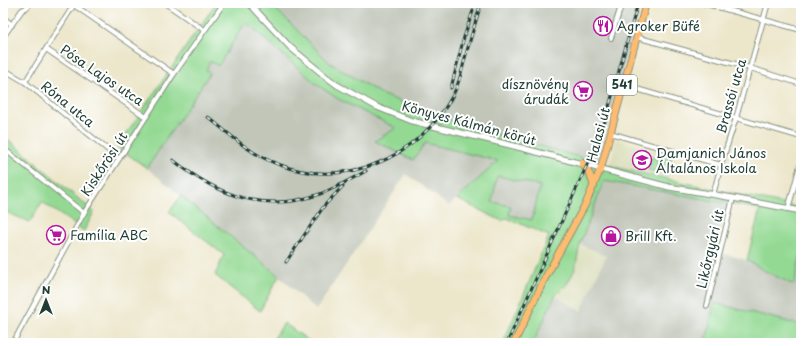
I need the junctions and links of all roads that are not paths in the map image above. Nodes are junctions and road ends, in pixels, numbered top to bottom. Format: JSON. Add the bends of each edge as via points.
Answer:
{"nodes":[{"id":1,"x":31,"y":3,"type":"edge"},
{"id":2,"x":165,"y":3,"type":"edge"},
{"id":3,"x":224,"y":3,"type":"edge"},
{"id":4,"x":249,"y":3,"type":"edge"},
{"id":5,"x":622,"y":3,"type":"edge"},
{"id":6,"x":646,"y":3,"type":"edge"},
{"id":7,"x":703,"y":3,"type":"edge"},
{"id":8,"x":768,"y":3,"type":"edge"},
{"id":9,"x":74,"y":4,"type":"edge"},
{"id":10,"x":3,"y":17,"type":"edge"},
{"id":11,"x":764,"y":20,"type":"junction"},
{"id":12,"x":12,"y":25,"type":"junction"},
{"id":13,"x":204,"y":30,"type":"junction"},
{"id":14,"x":801,"y":30,"type":"edge"},
{"id":15,"x":3,"y":37,"type":"edge"},
{"id":16,"x":636,"y":37,"type":"junction"},
{"id":17,"x":610,"y":38,"type":"dead end"},
{"id":18,"x":46,"y":50,"type":"junction"},
{"id":19,"x":3,"y":68,"type":"edge"},
{"id":20,"x":750,"y":68,"type":"junction"},
{"id":21,"x":174,"y":74,"type":"junction"},
{"id":22,"x":24,"y":82,"type":"junction"},
{"id":23,"x":801,"y":84,"type":"edge"},
{"id":24,"x":622,"y":85,"type":"junction"},
{"id":25,"x":146,"y":117,"type":"junction"},
{"id":26,"x":736,"y":118,"type":"junction"},
{"id":27,"x":610,"y":133,"type":"junction"},
{"id":28,"x":801,"y":137,"type":"edge"},
{"id":29,"x":3,"y":148,"type":"edge"},
{"id":30,"x":119,"y":158,"type":"junction"},
{"id":31,"x":801,"y":162,"type":"edge"},
{"id":32,"x":582,"y":163,"type":"junction"},
{"id":33,"x":721,"y":165,"type":"junction"},
{"id":34,"x":600,"y":168,"type":"junction"},
{"id":35,"x":594,"y":186,"type":"junction"},
{"id":36,"x":713,"y":195,"type":"junction"},
{"id":37,"x":733,"y":198,"type":"junction"},
{"id":38,"x":788,"y":209,"type":"junction"},
{"id":39,"x":801,"y":212,"type":"edge"},
{"id":40,"x":84,"y":213,"type":"junction"},
{"id":41,"x":707,"y":306,"type":"dead end"},
{"id":42,"x":13,"y":343,"type":"edge"},
{"id":43,"x":514,"y":343,"type":"edge"}],
"edges":[{"from":1,"to":12,"type":"street","via":[[22,10]]},
{"from":2,"to":13,"type":"street"},
{"from":3,"to":13,"type":"street","name":"Kiskőrösi út"},
{"from":4,"to":32,"type":"street","name":"Könyves Kálmán körút","via":[[308,63],[338,85],[377,107],[412,121]]},
{"from":5,"to":17,"type":"street"},
{"from":6,"to":16,"type":"main road","name":"Halasi út","number":"541"},
{"from":7,"to":11,"type":"street"},
{"from":8,"to":11,"type":"street","name":"Brassói utca"},
{"from":9,"to":18,"type":"street"},
{"from":9,"to":21,"type":"street"},
{"from":10,"to":12,"type":"street"},
{"from":11,"to":14,"type":"street"},
{"from":11,"to":20,"type":"street","name":"Brassói utca"},
{"from":12,"to":15,"type":"street"},
{"from":13,"to":21,"type":"street","name":"Kiskőrösi út"},
{"from":16,"to":20,"type":"street"},
{"from":16,"to":24,"type":"main road","name":"Halasi út","number":"541"},
{"from":18,"to":22,"type":"street"},
{"from":18,"to":25,"type":"street","name":"Pósa Lajos utca"},
{"from":19,"to":22,"type":"street","name":"Róna utca"},
{"from":20,"to":23,"type":"street"},
{"from":20,"to":26,"type":"street","name":"Brassói utca"},
{"from":21,"to":25,"type":"street","name":"Kiskőrösi út"},
{"from":22,"to":30,"type":"street","name":"Róna utca"},
{"from":24,"to":26,"type":"street"},
{"from":24,"to":27,"type":"main road","name":"Halasi út","number":"541"},
{"from":25,"to":30,"type":"street","name":"Kiskőrösi út"},
{"from":26,"to":28,"type":"street"},
{"from":26,"to":33,"type":"street","name":"Brassói utca"},
{"from":27,"to":33,"type":"street"},
{"from":27,"to":34,"type":"main road","name":"Halasi út","number":"541"},
{"from":29,"to":40,"type":"street"},
{"from":30,"to":40,"type":"street","name":"Kiskőrösi út"},
{"from":31,"to":38,"type":"street"},
{"from":32,"to":34,"type":"street","name":"Könyves Kálmán körút"},
{"from":32,"to":35,"type":"main road"},
{"from":33,"to":36,"type":"street","name":"Brassói utca"},
{"from":34,"to":35,"type":"main road","name":"Halasi út","number":"541"},
{"from":34,"to":36,"type":"street","name":"Könyves Kálmán körút","via":[[669,187]]},
{"from":35,"to":43,"type":"main road","name":"Halasi út","number":"541"},
{"from":36,"to":37,"type":"street","name":"Könyves Kálmán körút"},
{"from":37,"to":38,"type":"street","name":"Könyves Kálmán körút"},
{"from":37,"to":41,"type":"street","name":"Likőrgyári út"},
{"from":38,"to":39,"type":"street","name":"Könyves Kálmán körút"},
{"from":40,"to":42,"type":"street","name":"Kiskőrösi út"}]}
